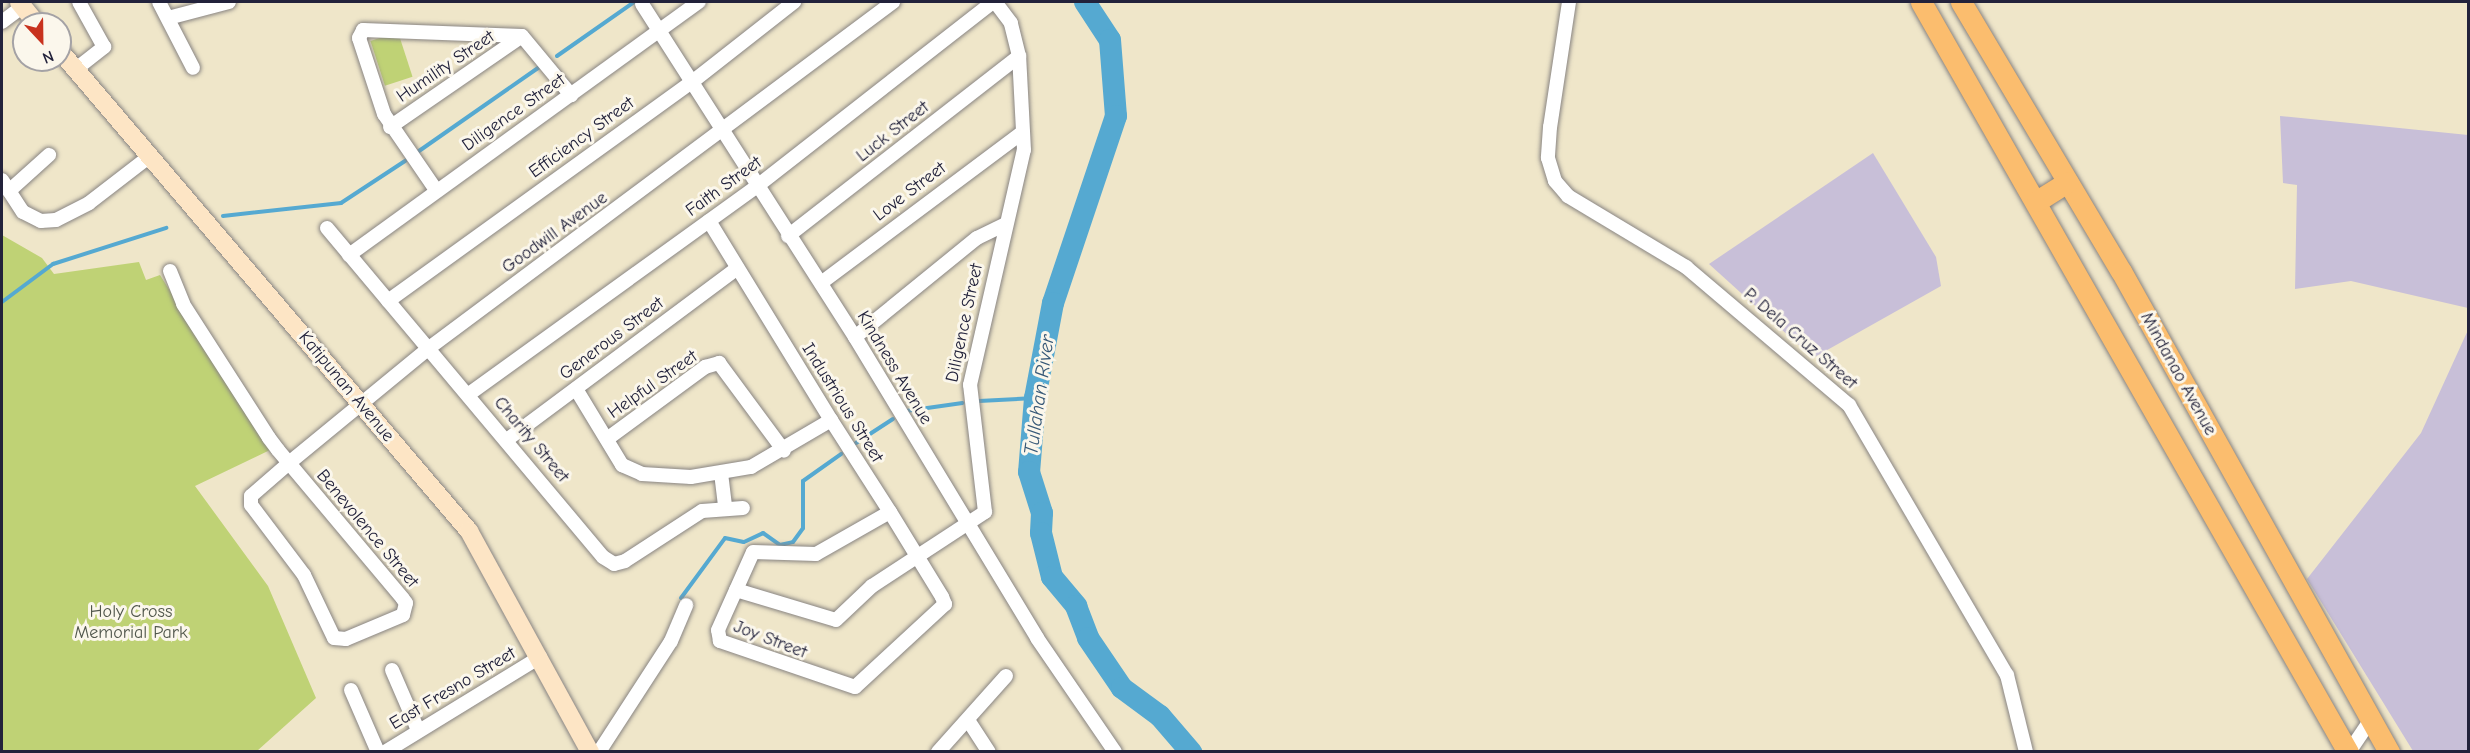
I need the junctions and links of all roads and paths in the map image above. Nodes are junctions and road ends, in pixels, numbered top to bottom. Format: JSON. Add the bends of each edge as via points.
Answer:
{"nodes":[{"id":1,"x":79,"y":2,"type":"edge"},
{"id":2,"x":159,"y":2,"type":"edge"},
{"id":3,"x":229,"y":2,"type":"edge"},
{"id":4,"x":699,"y":2,"type":"edge"},
{"id":5,"x":794,"y":2,"type":"edge"},
{"id":6,"x":893,"y":2,"type":"edge"},
{"id":7,"x":994,"y":2,"type":"edge"},
{"id":8,"x":1569,"y":2,"type":"edge"},
{"id":9,"x":1921,"y":2,"type":"edge"},
{"id":10,"x":1960,"y":2,"type":"edge"},
{"id":11,"x":21,"y":4,"type":"edge"},
{"id":12,"x":642,"y":4,"type":"dead end"},
{"id":13,"x":168,"y":18,"type":"junction"},
{"id":14,"x":2,"y":22,"type":"edge"},
{"id":15,"x":660,"y":32,"type":"junction"},
{"id":16,"x":522,"y":36,"type":"junction"},
{"id":17,"x":1019,"y":56,"type":"junction"},
{"id":18,"x":72,"y":64,"type":"edge"},
{"id":19,"x":193,"y":68,"type":"dead end"},
{"id":20,"x":76,"y":69,"type":"junction"},
{"id":21,"x":692,"y":82,"type":"junction"},
{"id":22,"x":571,"y":95,"type":"junction"},
{"id":23,"x":390,"y":127,"type":"junction"},
{"id":24,"x":724,"y":132,"type":"junction"},
{"id":25,"x":1023,"y":132,"type":"junction"},
{"id":26,"x":49,"y":155,"type":"dead end"},
{"id":27,"x":150,"y":156,"type":"junction"},
{"id":28,"x":2067,"y":182,"type":"junction"},
{"id":29,"x":5,"y":186,"type":"edge"},
{"id":30,"x":756,"y":186,"type":"junction"},
{"id":31,"x":436,"y":190,"type":"junction"},
{"id":32,"x":2037,"y":201,"type":"junction"},
{"id":33,"x":709,"y":221,"type":"junction"},
{"id":34,"x":1006,"y":224,"type":"junction"},
{"id":35,"x":327,"y":228,"type":"dead end"},
{"id":36,"x":788,"y":236,"type":"junction"},
{"id":37,"x":349,"y":255,"type":"junction"},
{"id":38,"x":737,"y":268,"type":"junction"},
{"id":39,"x":170,"y":271,"type":"dead end"},
{"id":40,"x":821,"y":283,"type":"junction"},
{"id":41,"x":388,"y":301,"type":"junction"},
{"id":42,"x":855,"y":337,"type":"junction"},
{"id":43,"x":429,"y":348,"type":"junction"},
{"id":44,"x":576,"y":389,"type":"junction"},
{"id":45,"x":469,"y":394,"type":"junction"},
{"id":46,"x":360,"y":404,"type":"junction"},
{"id":47,"x":831,"y":420,"type":"junction"},
{"id":48,"x":508,"y":439,"type":"junction"},
{"id":49,"x":607,"y":439,"type":"junction"},
{"id":50,"x":784,"y":450,"type":"junction"},
{"id":51,"x":289,"y":463,"type":"junction"},
{"id":52,"x":721,"y":473,"type":"junction"},
{"id":53,"x":250,"y":505,"type":"joint"},
{"id":54,"x":725,"y":508,"type":"junction"},
{"id":55,"x":743,"y":508,"type":"dead end"},
{"id":56,"x":890,"y":512,"type":"junction"},
{"id":57,"x":969,"y":526,"type":"junction"},
{"id":58,"x":917,"y":557,"type":"junction"},
{"id":59,"x":2283,"y":564,"type":"junction"},
{"id":60,"x":2252,"y":581,"type":"junction"},
{"id":61,"x":736,"y":590,"type":"junction"},
{"id":62,"x":945,"y":604,"type":"joint"},
{"id":63,"x":686,"y":605,"type":"dead end"},
{"id":64,"x":540,"y":657,"type":"junction"},
{"id":65,"x":392,"y":670,"type":"dead end"},
{"id":66,"x":1006,"y":676,"type":"dead end"},
{"id":67,"x":351,"y":690,"type":"dead end"},
{"id":68,"x":968,"y":720,"type":"junction"},
{"id":69,"x":2370,"y":722,"type":"junction"},
{"id":70,"x":418,"y":730,"type":"junction"},
{"id":71,"x":378,"y":752,"type":"edge"},
{"id":72,"x":385,"y":752,"type":"edge"},
{"id":73,"x":590,"y":752,"type":"edge"},
{"id":74,"x":599,"y":752,"type":"edge"},
{"id":75,"x":938,"y":752,"type":"edge"},
{"id":76,"x":989,"y":752,"type":"edge"},
{"id":77,"x":1115,"y":752,"type":"edge"},
{"id":78,"x":2026,"y":752,"type":"edge"},
{"id":79,"x":2348,"y":752,"type":"edge"},
{"id":80,"x":2389,"y":752,"type":"edge"}],
"edges":[{"from":1,"to":20,"type":"street","via":[[104,47]]},
{"from":2,"to":13,"type":"street"},
{"from":3,"to":13,"type":"street"},
{"from":4,"to":15,"type":"street","name":"Diligence Street"},
{"from":5,"to":21,"type":"street","name":"Efficiency Street"},
{"from":6,"to":24,"type":"street","name":"Goodwill Avenue"},
{"from":7,"to":17,"type":"street","name":"Diligence Street","via":[[1011,23]]},
{"from":7,"to":30,"type":"street","name":"Faith Street"},
{"from":8,"to":78,"type":"street","name":"P. Dela Cruz Street","via":[[1548,148],[1555,181],[1568,196],[1686,267],[1849,405],[1933,557],[2007,675]]},
{"from":9,"to":32,"type":"main road","name":"Mindanao Avenue"},
{"from":10,"to":28,"type":"main road","name":"Mindanao Avenue"},
{"from":11,"to":14,"type":"street"},
{"from":12,"to":15,"type":"street","name":"Kindness Avenue"},
{"from":13,"to":19,"type":"street"},
{"from":15,"to":21,"type":"street","name":"Kindness Avenue"},
{"from":15,"to":22,"type":"street","name":"Diligence Street"},
{"from":16,"to":22,"type":"street"},
{"from":16,"to":23,"type":"street","name":"Humility Street"},
{"from":16,"to":23,"type":"street","via":[[363,30],[359,38]]},
{"from":17,"to":25,"type":"street","name":"Diligence Street"},
{"from":17,"to":36,"type":"street","name":"Luck Street"},
{"from":18,"to":20,"type":"main road","name":"Katipunan Avenue"},
{"from":20,"to":27,"type":"main road","name":"Katipunan Avenue"},
{"from":21,"to":24,"type":"street","name":"Kindness Avenue"},
{"from":21,"to":41,"type":"street","name":"Efficiency Street"},
{"from":22,"to":31,"type":"street","name":"Diligence Street"},
{"from":23,"to":31,"type":"street"},
{"from":24,"to":30,"type":"street","name":"Kindness Avenue"},
{"from":24,"to":43,"type":"street","name":"Goodwill Avenue"},
{"from":25,"to":34,"type":"street","name":"Diligence Street","via":[[1022,165]]},
{"from":25,"to":40,"type":"street","name":"Love Street"},
{"from":26,"to":29,"type":"street"},
{"from":27,"to":29,"type":"street","via":[[89,203],[56,220],[41,221],[23,212]]},
{"from":27,"to":46,"type":"main road","name":"Katipunan Avenue"},
{"from":28,"to":32,"type":"main road"},
{"from":28,"to":59,"type":"main road","name":"Mindanao Avenue"},
{"from":30,"to":33,"type":"street","name":"Faith Street"},
{"from":30,"to":36,"type":"street","name":"Kindness Avenue"},
{"from":31,"to":37,"type":"street","name":"Diligence Street"},
{"from":32,"to":60,"type":"main road","name":"Mindanao Avenue"},
{"from":33,"to":38,"type":"street","name":"Industrious Street"},
{"from":33,"to":45,"type":"street","name":"Faith Street"},
{"from":34,"to":42,"type":"street","via":[[977,238]]},
{"from":34,"to":57,"type":"street","name":"Diligence Street","via":[[970,385],[968,404],[987,506]]},
{"from":35,"to":37,"type":"street","name":"Charity Street"},
{"from":36,"to":40,"type":"street","name":"Kindness Avenue"},
{"from":37,"to":41,"type":"street","name":"Charity Street"},
{"from":38,"to":44,"type":"street","name":"Generous Street"},
{"from":38,"to":47,"type":"street","name":"Industrious Street"},
{"from":39,"to":51,"type":"street","name":"Benevolence Street","via":[[183,304]]},
{"from":40,"to":42,"type":"street","name":"Kindness Avenue"},
{"from":41,"to":43,"type":"street","name":"Charity Street"},
{"from":42,"to":57,"type":"street","name":"Kindness Avenue"},
{"from":43,"to":45,"type":"street","name":"Charity Street"},
{"from":43,"to":46,"type":"street","name":"Goodwill Avenue"},
{"from":44,"to":48,"type":"street","name":"Generous Street"},
{"from":44,"to":49,"type":"street"},
{"from":45,"to":48,"type":"street","name":"Charity Street"},
{"from":46,"to":51,"type":"street","name":"Goodwill Avenue"},
{"from":46,"to":64,"type":"main road","name":"Katipunan Avenue","via":[[469,531]]},
{"from":47,"to":50,"type":"street"},
{"from":47,"to":56,"type":"street","name":"Industrious Street"},
{"from":48,"to":54,"type":"street","name":"Charity Street","via":[[603,557],[614,564],[702,511]]},
{"from":49,"to":50,"type":"street","name":"Helpful Street","via":[[705,367],[719,363]]},
{"from":49,"to":52,"type":"street","via":[[629,471],[684,477]]},
{"from":50,"to":52,"type":"street","via":[[751,467]]},
{"from":51,"to":53,"type":"street","name":"Goodwill Avenue","via":[[251,496]]},
{"from":51,"to":53,"type":"street","name":"Benevolence Street","via":[[403,598],[405,612],[337,640],[304,575]]},
{"from":52,"to":54,"type":"street"},
{"from":54,"to":55,"type":"street","name":"Charity Street"},
{"from":56,"to":58,"type":"street","name":"Industrious Street"},
{"from":56,"to":61,"type":"street","name":"Joy Street","via":[[816,555],[756,550]]},
{"from":57,"to":58,"type":"street","name":"Diligence Street"},
{"from":57,"to":77,"type":"street","name":"Kindness Avenue"},
{"from":58,"to":61,"type":"street","name":"Diligence Street","via":[[868,589],[836,620]]},
{"from":58,"to":62,"type":"street","name":"Industrious Street"},
{"from":59,"to":60,"type":"main road"},
{"from":59,"to":69,"type":"main road","name":"Mindanao Avenue"},
{"from":60,"to":79,"type":"main road","name":"Mindanao Avenue"},
{"from":61,"to":62,"type":"street","name":"Joy Street","via":[[717,634],[723,644],[850,687],[864,683],[896,645]]},
{"from":63,"to":74,"type":"street","via":[[671,641]]},
{"from":64,"to":70,"type":"street","name":"East Fresno Street"},
{"from":64,"to":73,"type":"main road","name":"Katipunan Avenue"},
{"from":65,"to":70,"type":"street"},
{"from":66,"to":68,"type":"street"},
{"from":67,"to":71,"type":"street"},
{"from":68,"to":75,"type":"street"},
{"from":68,"to":76,"type":"street"},
{"from":69,"to":79,"type":"street"},
{"from":69,"to":80,"type":"main road","name":"Mindanao Avenue"},
{"from":70,"to":72,"type":"street","name":"East Fresno Street"}]}
